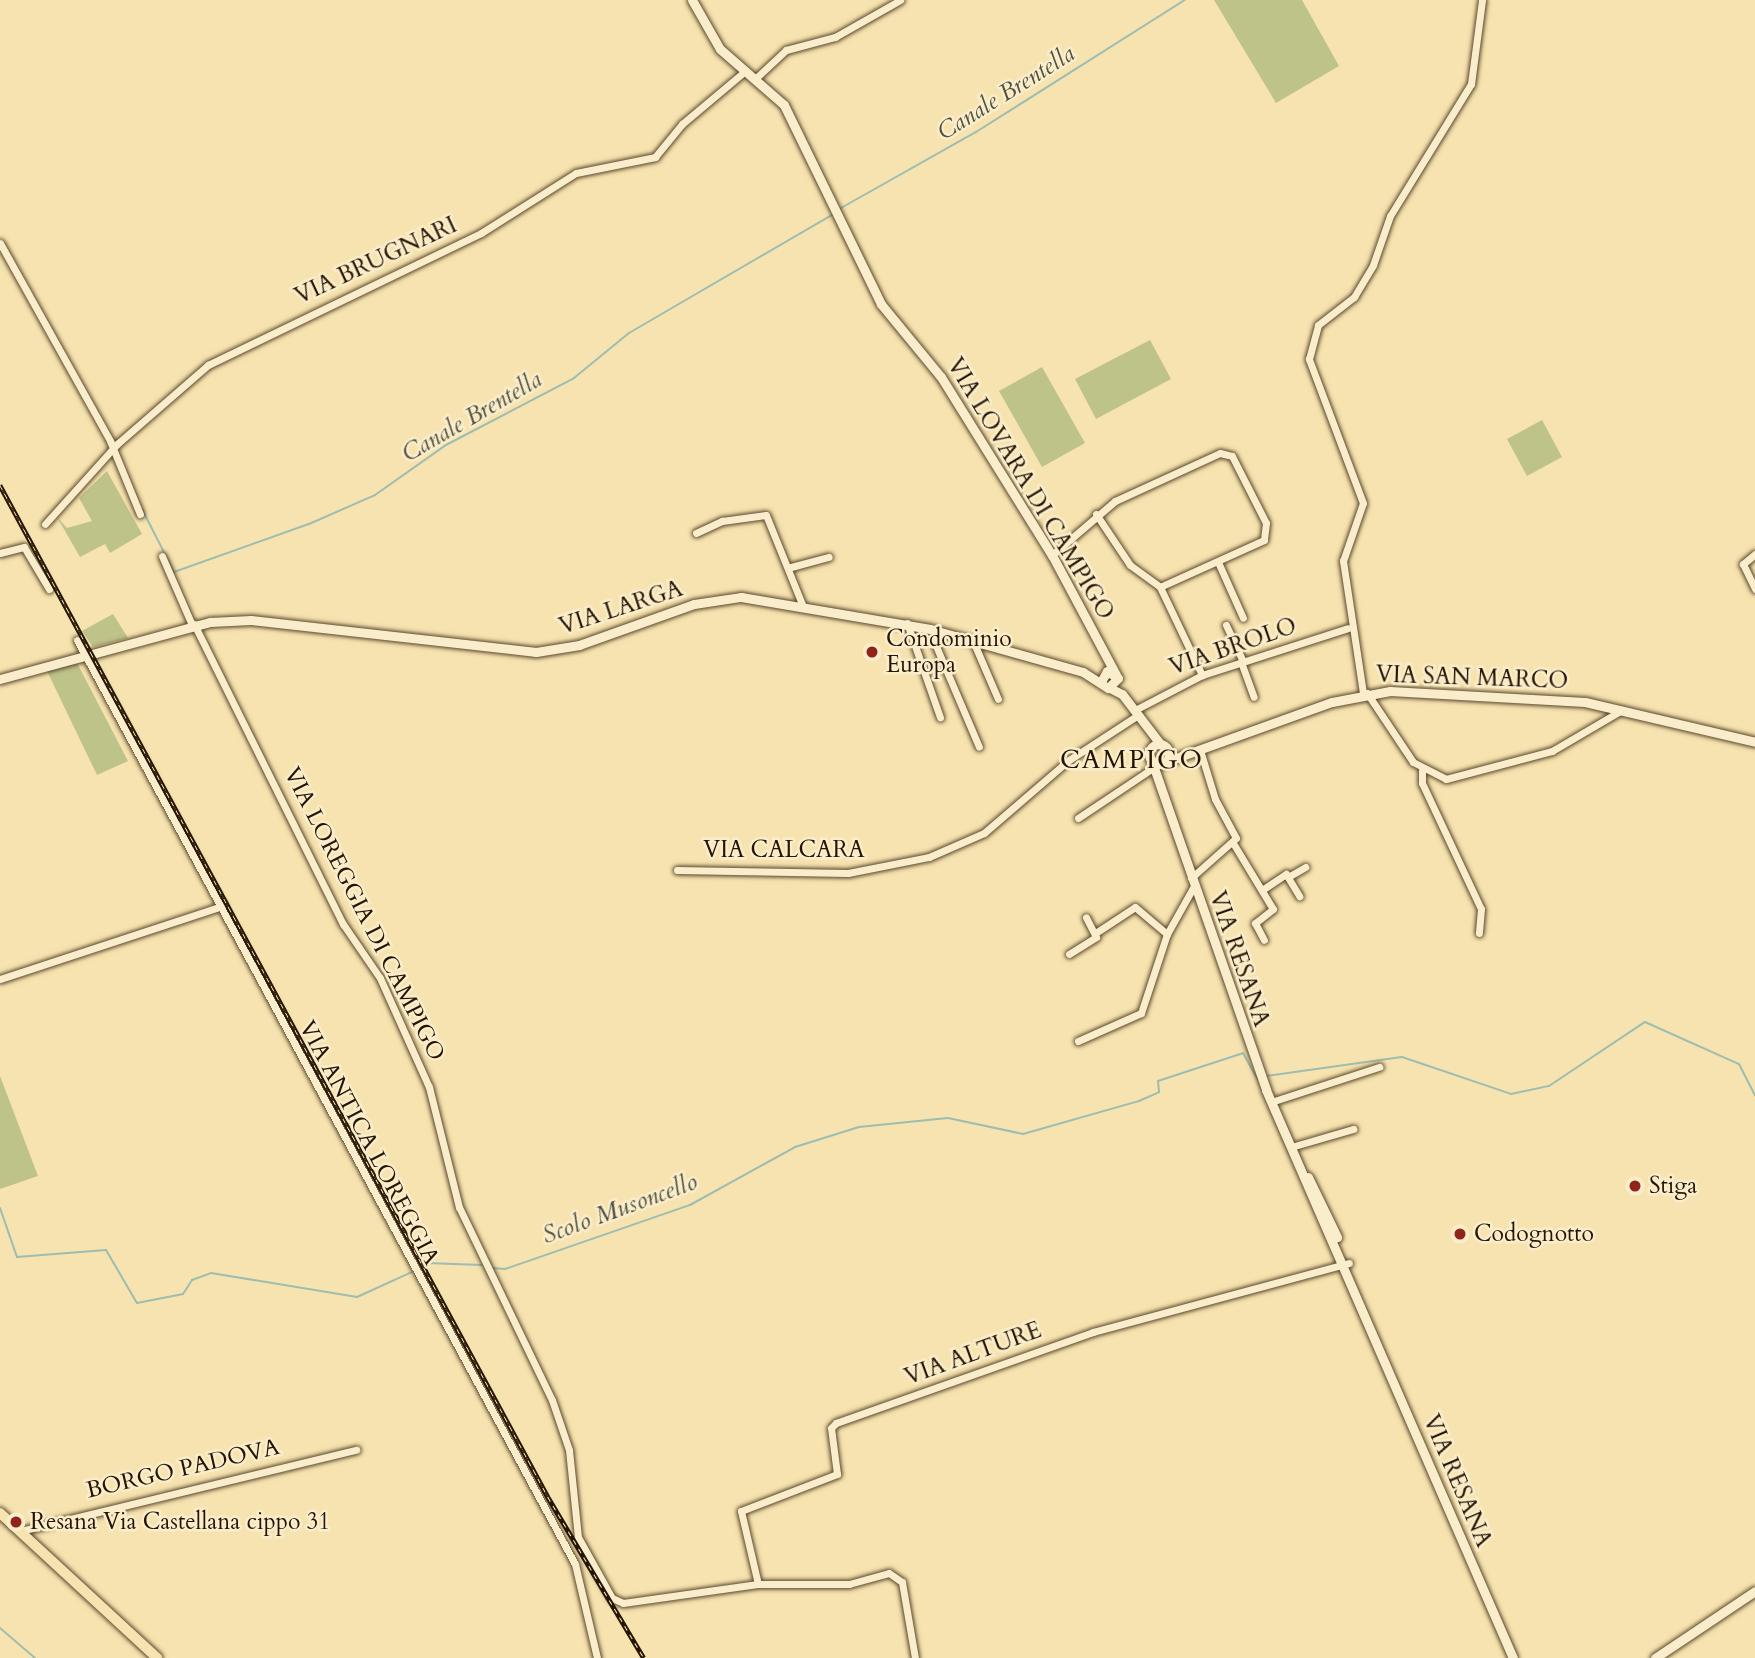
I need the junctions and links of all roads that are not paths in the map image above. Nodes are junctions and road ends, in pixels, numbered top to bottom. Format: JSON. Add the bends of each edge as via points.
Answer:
{"nodes":[{"id":1,"x":692,"y":0,"type":"edge"},
{"id":2,"x":900,"y":0,"type":"edge"},
{"id":3,"x":1482,"y":0,"type":"edge"},
{"id":4,"x":744,"y":72,"type":"junction"},
{"id":5,"x":756,"y":78,"type":"junction"},
{"id":6,"x":0,"y":243,"type":"edge"},
{"id":7,"x":112,"y":452,"type":"junction"},
{"id":8,"x":141,"y":514,"type":"dead end"},
{"id":9,"x":1096,"y":514,"type":"junction"},
{"id":10,"x":44,"y":524,"type":"dead end"},
{"id":11,"x":696,"y":533,"type":"dead end"},
{"id":12,"x":0,"y":553,"type":"edge"},
{"id":13,"x":1755,"y":554,"type":"edge"},
{"id":14,"x":1052,"y":555,"type":"junction"},
{"id":15,"x":162,"y":556,"type":"dead end"},
{"id":16,"x":829,"y":557,"type":"dead end"},
{"id":17,"x":1218,"y":562,"type":"junction"},
{"id":18,"x":791,"y":567,"type":"junction"},
{"id":19,"x":1160,"y":587,"type":"junction"},
{"id":20,"x":48,"y":589,"type":"dead end"},
{"id":21,"x":1755,"y":589,"type":"edge"},
{"id":22,"x":802,"y":604,"type":"junction"},
{"id":23,"x":1243,"y":618,"type":"dead end"},
{"id":24,"x":907,"y":624,"type":"junction"},
{"id":25,"x":193,"y":625,"type":"junction"},
{"id":26,"x":1226,"y":625,"type":"dead end"},
{"id":27,"x":1348,"y":628,"type":"junction"},
{"id":28,"x":935,"y":630,"type":"junction"},
{"id":29,"x":77,"y":640,"type":"dead end"},
{"id":30,"x":973,"y":640,"type":"junction"},
{"id":31,"x":1106,"y":654,"type":"junction"},
{"id":32,"x":82,"y":655,"type":"junction"},
{"id":33,"x":1242,"y":662,"type":"junction"},
{"id":34,"x":1202,"y":675,"type":"junction"},
{"id":35,"x":1103,"y":676,"type":"junction"},
{"id":36,"x":1117,"y":676,"type":"junction"},
{"id":37,"x":0,"y":679,"type":"edge"},
{"id":38,"x":1110,"y":688,"type":"junction"},
{"id":39,"x":1365,"y":693,"type":"junction"},
{"id":40,"x":1254,"y":697,"type":"dead end"},
{"id":41,"x":998,"y":699,"type":"dead end"},
{"id":42,"x":1135,"y":710,"type":"junction"},
{"id":43,"x":1622,"y":710,"type":"junction"},
{"id":44,"x":940,"y":717,"type":"dead end"},
{"id":45,"x":1146,"y":728,"type":"junction"},
{"id":46,"x":1755,"y":742,"type":"edge"},
{"id":47,"x":1164,"y":746,"type":"junction"},
{"id":48,"x":979,"y":747,"type":"dead end"},
{"id":49,"x":1200,"y":750,"type":"junction"},
{"id":50,"x":1188,"y":753,"type":"junction"},
{"id":51,"x":1156,"y":760,"type":"junction"},
{"id":52,"x":1422,"y":770,"type":"junction"},
{"id":53,"x":1079,"y":818,"type":"dead end"},
{"id":54,"x":1233,"y":843,"type":"junction"},
{"id":55,"x":1305,"y":867,"type":"dead end"},
{"id":56,"x":677,"y":870,"type":"dead end"},
{"id":57,"x":1288,"y":877,"type":"junction"},
{"id":58,"x":1192,"y":882,"type":"junction"},
{"id":59,"x":1262,"y":890,"type":"junction"},
{"id":60,"x":1299,"y":896,"type":"dead end"},
{"id":61,"x":222,"y":906,"type":"junction"},
{"id":62,"x":1086,"y":916,"type":"dead end"},
{"id":63,"x":1097,"y":932,"type":"junction"},
{"id":64,"x":1479,"y":933,"type":"dead end"},
{"id":65,"x":1167,"y":934,"type":"junction"},
{"id":66,"x":1264,"y":940,"type":"dead end"},
{"id":67,"x":1069,"y":954,"type":"dead end"},
{"id":68,"x":0,"y":979,"type":"edge"},
{"id":69,"x":1078,"y":1041,"type":"dead end"},
{"id":70,"x":1379,"y":1067,"type":"dead end"},
{"id":71,"x":1271,"y":1102,"type":"junction"},
{"id":72,"x":1353,"y":1129,"type":"dead end"},
{"id":73,"x":1291,"y":1147,"type":"junction"},
{"id":74,"x":1346,"y":1265,"type":"junction"},
{"id":75,"x":356,"y":1450,"type":"dead end"},
{"id":76,"x":0,"y":1513,"type":"edge"},
{"id":77,"x":20,"y":1531,"type":"junction"},
{"id":78,"x":758,"y":1584,"type":"junction"},
{"id":79,"x":1755,"y":1591,"type":"edge"},
{"id":80,"x":157,"y":1658,"type":"edge"},
{"id":81,"x":597,"y":1658,"type":"edge"},
{"id":82,"x":915,"y":1658,"type":"edge"},
{"id":83,"x":1513,"y":1658,"type":"edge"},
{"id":84,"x":1655,"y":1658,"type":"edge"}],
"edges":[{"from":1,"to":4,"type":"street","name":"VIA LOVARA DI CAMPIGO","via":[[720,49]]},
{"from":2,"to":5,"type":"street","via":[[835,37],[786,50]]},
{"from":3,"to":27,"type":"street","via":[[1471,84],[1390,216],[1373,265],[1354,297],[1318,325],[1309,359],[1363,503],[1343,561]]},
{"from":4,"to":5,"type":"street","name":"VIA LOVARA DI CAMPIGO"},
{"from":4,"to":7,"type":"street","name":"VIA BRUGNARI","via":[[682,124],[655,157],[576,173],[481,233],[220,358]]},
{"from":5,"to":14,"type":"street","name":"VIA LOVARA DI CAMPIGO","via":[[801,135],[887,314],[938,372]]},
{"from":6,"to":7,"type":"street"},
{"from":7,"to":8,"type":"street"},
{"from":7,"to":10,"type":"street","name":"VIA BRUGNARI"},
{"from":9,"to":14,"type":"street"},
{"from":9,"to":17,"type":"street","via":[[1220,453],[1234,458],[1268,530],[1260,544]]},
{"from":9,"to":19,"type":"street","via":[[1130,565]]},
{"from":11,"to":18,"type":"street","via":[[763,514]]},
{"from":12,"to":20,"type":"street","via":[[24,547]]},
{"from":13,"to":21,"type":"street","via":[[1743,564]]},
{"from":14,"to":31,"type":"street","name":"VIA LOVARA DI CAMPIGO"},
{"from":15,"to":25,"type":"street","name":"VIA LOREGGIA DI CAMPIGO"},
{"from":16,"to":18,"type":"street"},
{"from":17,"to":19,"type":"street"},
{"from":17,"to":23,"type":"street"},
{"from":18,"to":22,"type":"street"},
{"from":19,"to":34,"type":"street"},
{"from":22,"to":24,"type":"street","name":"VIA LARGA"},
{"from":22,"to":25,"type":"street","name":"VIA LARGA","via":[[710,600],[579,645],[532,652],[251,620]]},
{"from":24,"to":28,"type":"street","name":"VIA LARGA"},
{"from":24,"to":44,"type":"street"},
{"from":25,"to":32,"type":"street","name":"VIA LARGA"},
{"from":25,"to":78,"type":"street","name":"VIA LOREGGIA DI CAMPIGO","via":[[343,924],[380,978],[429,1087],[463,1217],[562,1427],[581,1545],[620,1603]]},
{"from":26,"to":33,"type":"street"},
{"from":27,"to":33,"type":"street","name":"VIA BROLO"},
{"from":27,"to":39,"type":"street"},
{"from":28,"to":30,"type":"street","name":"VIA LARGA"},
{"from":28,"to":48,"type":"street","via":[[934,641]]},
{"from":29,"to":32,"type":"street","name":"VIA ANTICA LOREGGIA"},
{"from":30,"to":35,"type":"street","name":"VIA LARGA"},
{"from":30,"to":41,"type":"street"},
{"from":31,"to":35,"type":"street","name":"VIA LOVARA DI CAMPIGO"},
{"from":31,"to":36,"type":"street","name":"VIA LOVARA DI CAMPIGO"},
{"from":32,"to":37,"type":"street","name":"VIA LARGA"},
{"from":32,"to":61,"type":"street","name":"VIA ANTICA LOREGGIA"},
{"from":33,"to":34,"type":"street","name":"VIA BROLO"},
{"from":33,"to":40,"type":"street"},
{"from":34,"to":42,"type":"street","name":"VIA BROLO"},
{"from":35,"to":36,"type":"street"},
{"from":35,"to":38,"type":"street","name":"VIA LOVARA DI CAMPIGO"},
{"from":36,"to":38,"type":"street"},
{"from":36,"to":42,"type":"street","name":"VIA LOVARA DI CAMPIGO"},
{"from":38,"to":42,"type":"street","name":"VIA LOVARA DI CAMPIGO"},
{"from":39,"to":43,"type":"street","name":"VIA SAN MARCO","via":[[1571,701]]},
{"from":39,"to":49,"type":"street","name":"VIA SAN MARCO"},
{"from":39,"to":52,"type":"street"},
{"from":42,"to":45,"type":"street","name":"VIA LOVARA DI CAMPIGO"},
{"from":42,"to":56,"type":"street","name":"VIA CALCARA","via":[[984,833],[929,857],[848,873]]},
{"from":43,"to":46,"type":"street","name":"VIA SAN MARCO"},
{"from":43,"to":52,"type":"street","via":[[1552,751],[1476,775],[1447,779]]},
{"from":45,"to":47,"type":"street","name":"VIA LOVARA DI CAMPIGO"},
{"from":45,"to":51,"type":"street","name":"VIA LOVARA DI CAMPIGO"},
{"from":47,"to":50,"type":"street","name":"VIA SAN MARCO"},
{"from":47,"to":51,"type":"street"},
{"from":47,"to":51,"type":"street"},
{"from":49,"to":50,"type":"street","name":"VIA SAN MARCO"},
{"from":49,"to":54,"type":"street","via":[[1215,799],[1235,832]]},
{"from":50,"to":51,"type":"street","name":"VIA SAN MARCO"},
{"from":51,"to":53,"type":"street"},
{"from":51,"to":58,"type":"street","name":"VIA RESANA","via":[[1157,776]]},
{"from":52,"to":64,"type":"street","via":[[1422,783],[1481,909]]},
{"from":54,"to":58,"type":"street"},
{"from":54,"to":59,"type":"street"},
{"from":55,"to":57,"type":"street"},
{"from":57,"to":59,"type":"street"},
{"from":57,"to":60,"type":"street"},
{"from":58,"to":65,"type":"street"},
{"from":58,"to":71,"type":"street","name":"VIA RESANA"},
{"from":59,"to":66,"type":"street","via":[[1273,909],[1255,923]]},
{"from":61,"to":68,"type":"street"},
{"from":61,"to":81,"type":"street","name":"VIA ANTICA LOREGGIA","via":[[575,1564]]},
{"from":62,"to":63,"type":"street"},
{"from":63,"to":65,"type":"street","via":[[1135,907]]},
{"from":63,"to":67,"type":"street"},
{"from":65,"to":69,"type":"street","via":[[1141,1013]]},
{"from":70,"to":71,"type":"street"},
{"from":71,"to":73,"type":"street","name":"VIA RESANA"},
{"from":72,"to":73,"type":"street"},
{"from":73,"to":74,"type":"street","name":"VIA RESANA"},
{"from":74,"to":78,"type":"street","name":"VIA ALTURE","via":[[1093,1332],[836,1423],[831,1428],[837,1474],[741,1511]]},
{"from":74,"to":83,"type":"street","name":"VIA RESANA"},
{"from":75,"to":77,"type":"street","name":"BORGO PADOVA"},
{"from":76,"to":77,"type":"main road"},
{"from":77,"to":80,"type":"main road"},
{"from":78,"to":82,"type":"street","via":[[849,1584],[895,1575]]},
{"from":79,"to":84,"type":"street"}]}
